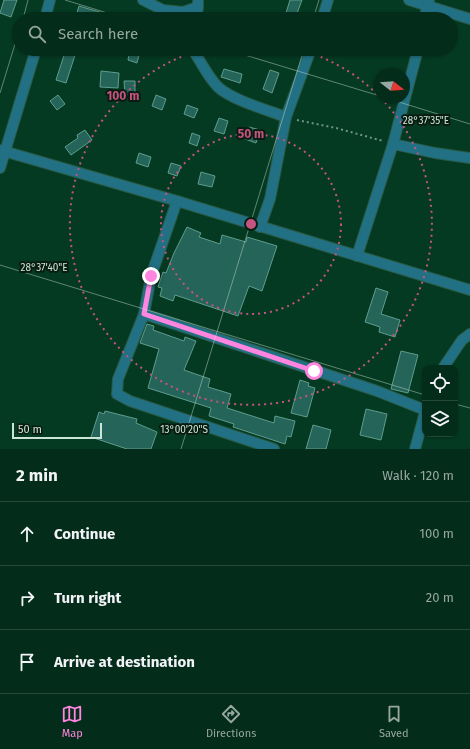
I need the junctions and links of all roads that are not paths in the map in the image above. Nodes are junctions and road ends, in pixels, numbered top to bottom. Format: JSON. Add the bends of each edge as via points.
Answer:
{"nodes":[{"id":1,"x":50,"y":0,"type":"edge"},
{"id":2,"x":143,"y":0,"type":"edge"},
{"id":3,"x":328,"y":0,"type":"edge"},
{"id":4,"x":409,"y":0,"type":"edge"},
{"id":5,"x":198,"y":3,"type":"edge"},
{"id":6,"x":428,"y":3,"type":"edge"},
{"id":7,"x":163,"y":10,"type":"joint"},
{"id":8,"x":46,"y":12,"type":"edge"},
{"id":9,"x":324,"y":12,"type":"edge"},
{"id":10,"x":452,"y":12,"type":"edge"},
{"id":11,"x":458,"y":14,"type":"edge"},
{"id":12,"x":470,"y":19,"type":"edge"},
{"id":13,"x":34,"y":56,"type":"edge"},
{"id":14,"x":198,"y":56,"type":"edge"},
{"id":15,"x":308,"y":56,"type":"edge"},
{"id":16,"x":416,"y":56,"type":"edge"},
{"id":17,"x":286,"y":117,"type":"junction"},
{"id":18,"x":393,"y":144,"type":"junction"},
{"id":19,"x":3,"y":151,"type":"edge"},
{"id":20,"x":470,"y":158,"type":"edge"},
{"id":21,"x":0,"y":168,"type":"edge"},
{"id":22,"x":177,"y":201,"type":"junction"},
{"id":23,"x":260,"y":227,"type":"junction"},
{"id":24,"x":357,"y":256,"type":"junction"},
{"id":25,"x":470,"y":290,"type":"edge"},
{"id":26,"x":144,"y":314,"type":"junction"},
{"id":27,"x":470,"y":334,"type":"edge"},
{"id":28,"x":445,"y":365,"type":"edge"},
{"id":29,"x":422,"y":410,"type":"edge"},
{"id":30,"x":422,"y":422,"type":"edge"},
{"id":31,"x":274,"y":449,"type":"edge"},
{"id":32,"x":415,"y":449,"type":"edge"}],
"edges":[{"from":1,"to":8,"type":"street"},
{"from":2,"to":7,"type":"street"},
{"from":3,"to":9,"type":"street"},
{"from":4,"to":6,"type":"street"},
{"from":5,"to":7,"type":"street","via":[[184,12]]},
{"from":6,"to":10,"type":"street"},
{"from":11,"to":12,"type":"street"},
{"from":13,"to":19,"type":"street"},
{"from":14,"to":17,"type":"street","via":[[218,87],[228,94]]},
{"from":15,"to":17,"type":"street"},
{"from":16,"to":18,"type":"street"},
{"from":17,"to":23,"type":"street","via":[[270,199]]},
{"from":18,"to":20,"type":"street","via":[[435,154]]},
{"from":18,"to":24,"type":"street"},
{"from":19,"to":21,"type":"street"},
{"from":19,"to":22,"type":"street"},
{"from":22,"to":23,"type":"street"},
{"from":22,"to":26,"type":"street","via":[[151,276]]},
{"from":23,"to":24,"type":"street"},
{"from":24,"to":25,"type":"street"},
{"from":26,"to":29,"type":"street","via":[[377,392]]},
{"from":26,"to":31,"type":"street","via":[[118,379],[117,394],[130,401]]},
{"from":27,"to":28,"type":"street","via":[[462,340]]},
{"from":30,"to":32,"type":"street"}]}
